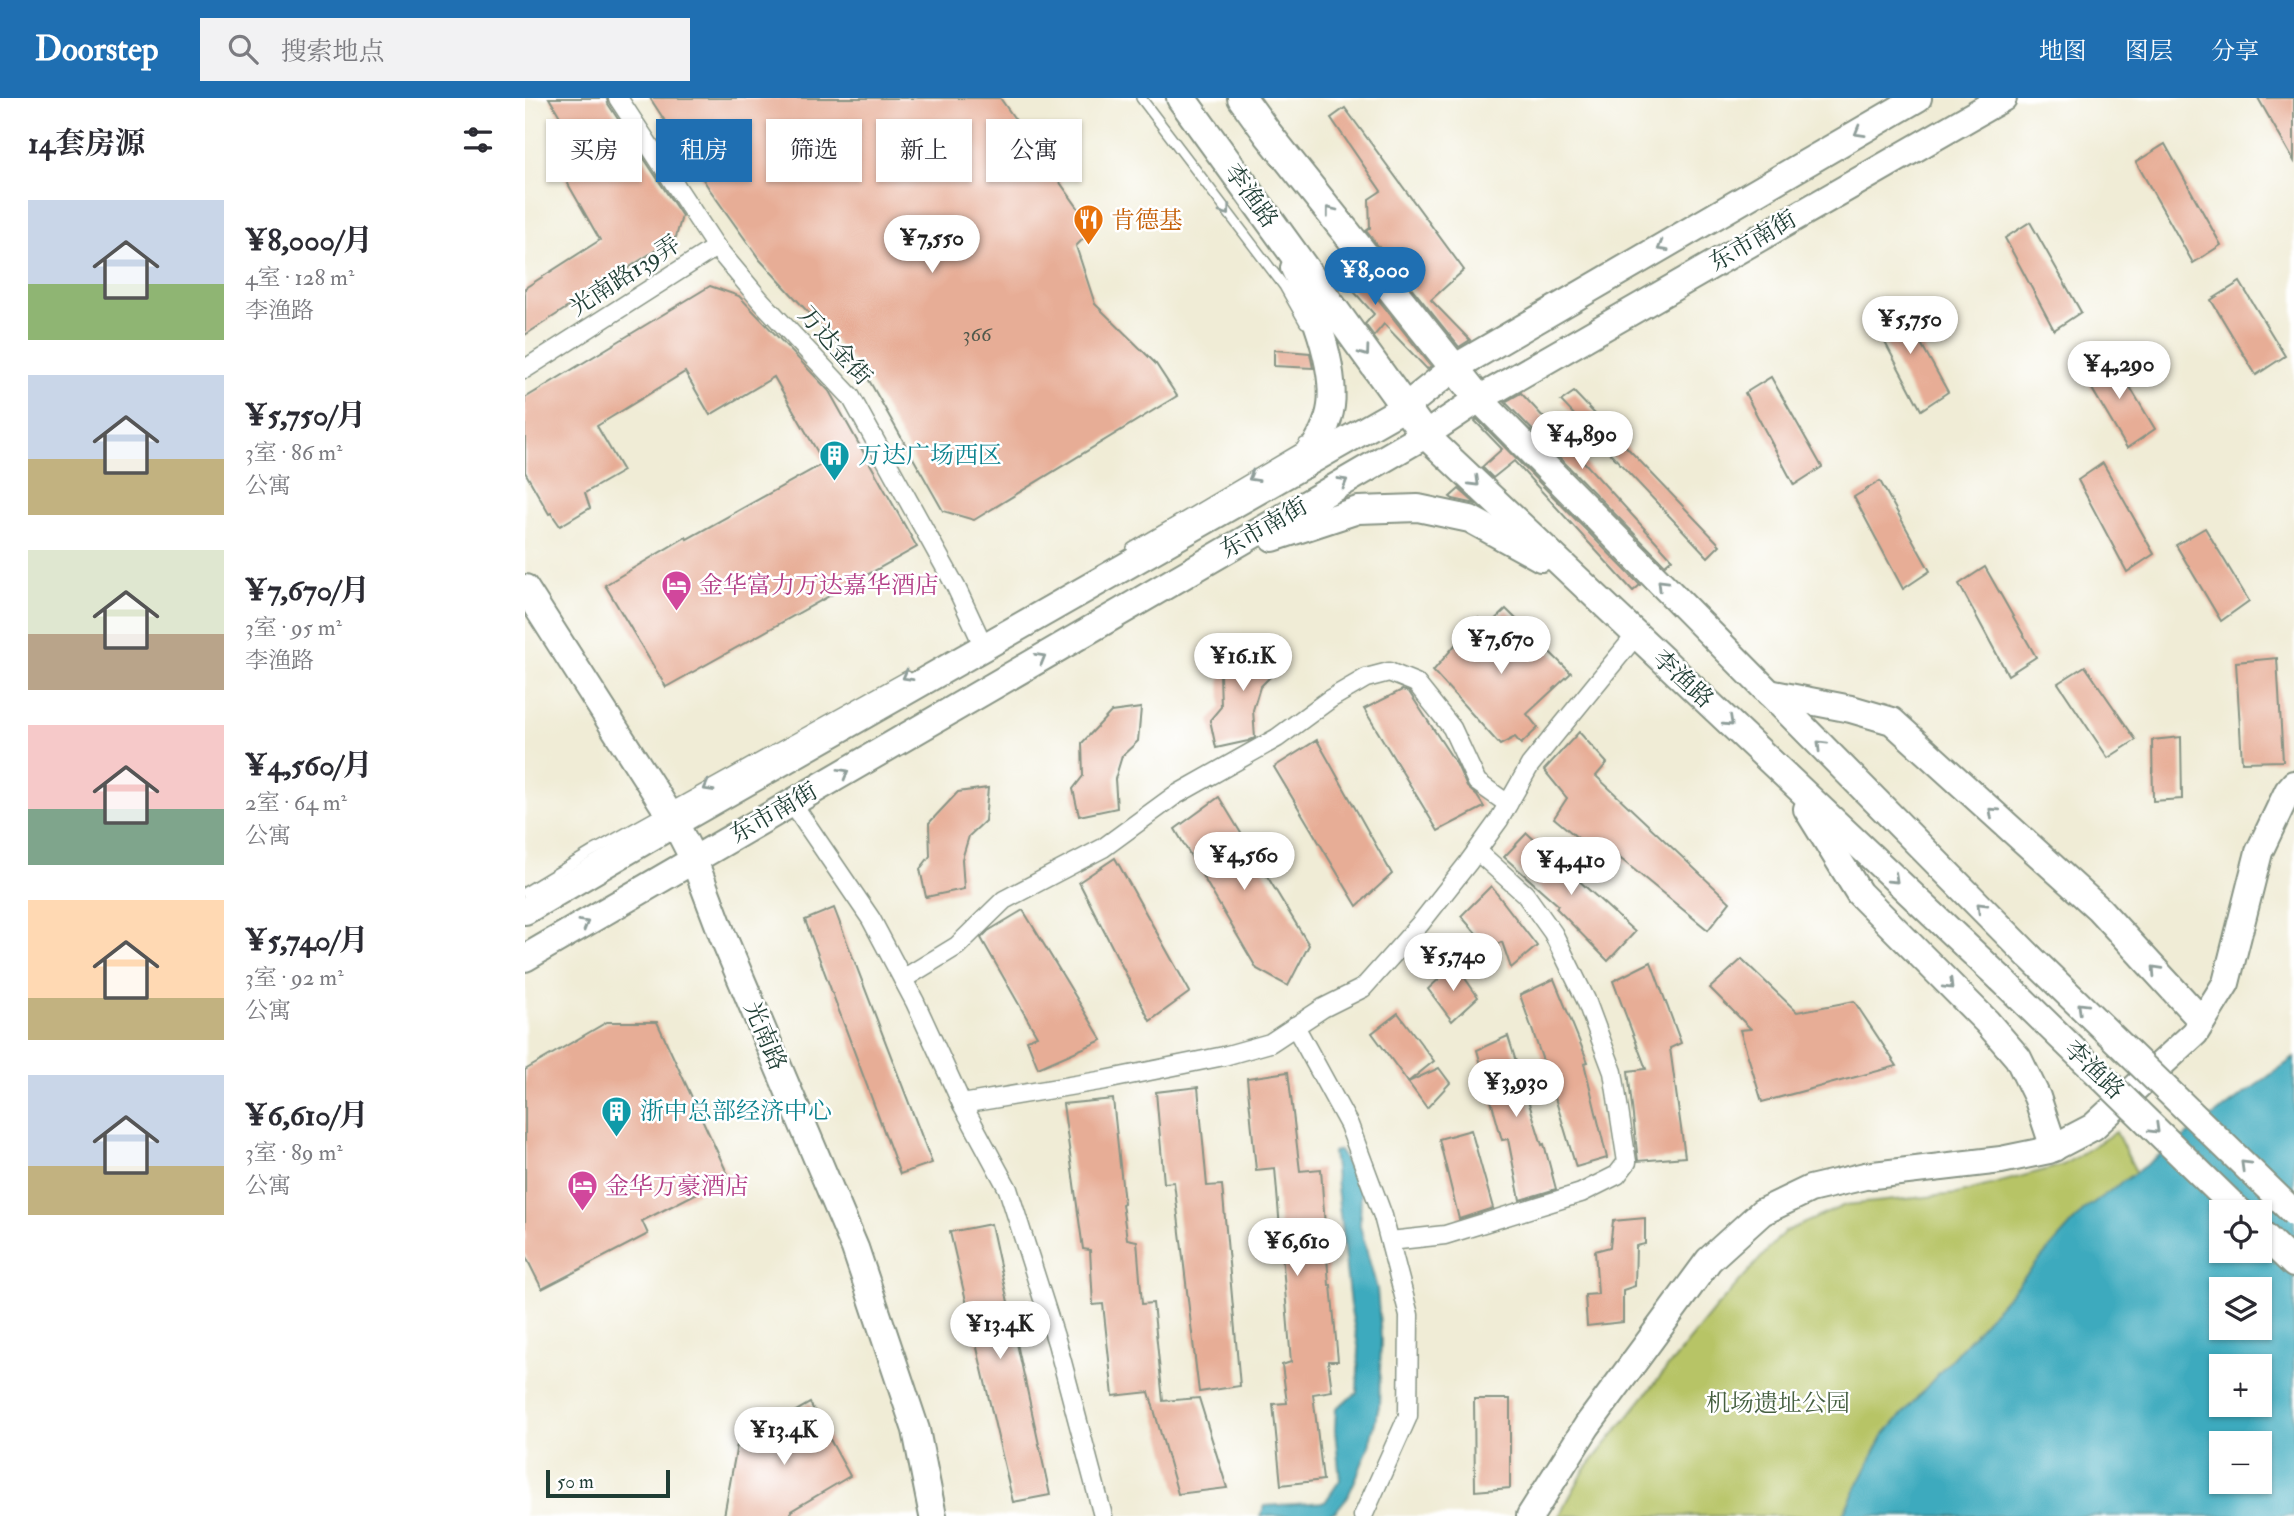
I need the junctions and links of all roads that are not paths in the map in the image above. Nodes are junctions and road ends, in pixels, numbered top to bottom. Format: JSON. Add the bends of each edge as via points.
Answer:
{"nodes":[{"id":1,"x":618,"y":98,"type":"edge"},
{"id":2,"x":1141,"y":98,"type":"edge"},
{"id":3,"x":1181,"y":98,"type":"edge"},
{"id":4,"x":1243,"y":98,"type":"edge"},
{"id":5,"x":1917,"y":98,"type":"edge"},
{"id":6,"x":2003,"y":98,"type":"edge"},
{"id":7,"x":1273,"y":225,"type":"junction"},
{"id":8,"x":716,"y":247,"type":"junction"},
{"id":9,"x":1313,"y":345,"type":"dead end"},
{"id":10,"x":1454,"y":368,"type":"junction"},
{"id":11,"x":525,"y":369,"type":"edge"},
{"id":12,"x":1479,"y":399,"type":"junction"},
{"id":13,"x":1405,"y":408,"type":"junction"},
{"id":14,"x":1425,"y":435,"type":"junction"},
{"id":15,"x":1307,"y":437,"type":"dead end"},
{"id":16,"x":1304,"y":465,"type":"junction"},
{"id":17,"x":1127,"y":550,"type":"dead end"},
{"id":18,"x":1190,"y":571,"type":"junction"},
{"id":19,"x":1581,"y":583,"type":"junction"},
{"id":20,"x":525,"y":588,"type":"edge"},
{"id":21,"x":1636,"y":635,"type":"junction"},
{"id":22,"x":980,"y":639,"type":"junction"},
{"id":23,"x":918,"y":670,"type":"dead end"},
{"id":24,"x":1769,"y":692,"type":"junction"},
{"id":25,"x":1788,"y":778,"type":"junction"},
{"id":26,"x":2294,"y":784,"type":"edge"},
{"id":27,"x":792,"y":803,"type":"junction"},
{"id":28,"x":1508,"y":804,"type":"junction"},
{"id":29,"x":670,"y":816,"type":"junction"},
{"id":30,"x":1477,"y":851,"type":"junction"},
{"id":31,"x":694,"y":860,"type":"junction"},
{"id":32,"x":525,"y":892,"type":"edge"},
{"id":33,"x":525,"y":911,"type":"edge"},
{"id":34,"x":525,"y":958,"type":"edge"},
{"id":35,"x":903,"y":979,"type":"junction"},
{"id":36,"x":2202,"y":1021,"type":"junction"},
{"id":37,"x":1295,"y":1026,"type":"junction"},
{"id":38,"x":962,"y":1104,"type":"junction"},
{"id":39,"x":2054,"y":1148,"type":"junction"},
{"id":40,"x":2228,"y":1200,"type":"edge"},
{"id":41,"x":2294,"y":1213,"type":"edge"},
{"id":42,"x":1390,"y":1241,"type":"junction"},
{"id":43,"x":2272,"y":1244,"type":"edge"},
{"id":44,"x":2294,"y":1265,"type":"edge"},
{"id":45,"x":933,"y":1516,"type":"edge"},
{"id":46,"x":1103,"y":1516,"type":"edge"},
{"id":47,"x":1363,"y":1516,"type":"edge"},
{"id":48,"x":1530,"y":1516,"type":"edge"}],
"edges":[{"from":1,"to":8,"type":"street","name":"万达金街"},
{"from":2,"to":9,"type":"lane","one_way":true,"via":[[1284,286]]},
{"from":3,"to":7,"type":"main road","name":"李渔路"},
{"from":10,"to":4,"type":"main road","name":"李渔路","one_way":true},
{"from":5,"to":10,"type":"main road","name":"东市南街","one_way":true},
{"from":6,"to":12,"type":"main road","name":"东市南街"},
{"from":7,"to":13,"type":"main road","name":"李渔路","one_way":true},
{"from":7,"to":16,"type":"main road","via":[[1311,302],[1328,360],[1331,405],[1324,431]]},
{"from":8,"to":11,"type":"street","name":"光南路139弄"},
{"from":8,"to":22,"type":"street","name":"万达金街","via":[[851,397]]},
{"from":10,"to":12,"type":"main road","name":"李渔路"},
{"from":10,"to":13,"type":"main road","name":"东市南街"},
{"from":12,"to":14,"type":"main road","name":"东市南街"},
{"from":24,"to":12,"type":"main road","name":"李渔路","one_way":true},
{"from":13,"to":14,"type":"main road","name":"李渔路"},
{"from":13,"to":16,"type":"main road","name":"东市南街"},
{"from":18,"to":14,"type":"main road","name":"东市南街","one_way":true},
{"from":14,"to":19,"type":"main road","name":"李渔路","one_way":true},
{"from":15,"to":17,"type":"lane","one_way":true,"via":[[1301,448]]},
{"from":16,"to":22,"type":"main road","name":"东市南街"},
{"from":18,"to":19,"type":"main road","via":[[1358,510],[1418,508],[1470,519]]},
{"from":27,"to":18,"type":"main road","name":"东市南街","one_way":true},
{"from":19,"to":21,"type":"main road","name":"李渔路"},
{"from":20,"to":29,"type":"main road","name":"光南路"},
{"from":21,"to":25,"type":"main road","name":"李渔路","one_way":true},
{"from":21,"to":28,"type":"street","via":[[1530,765]]},
{"from":22,"to":29,"type":"main road","name":"东市南街"},
{"from":23,"to":29,"type":"lane","one_way":true},
{"from":36,"to":24,"type":"main road","one_way":true,"via":[[2099,909],[1892,721]]},
{"from":41,"to":24,"type":"main road","name":"李渔路","one_way":true,"bridge":true,"via":[[2029,956]]},
{"from":25,"to":39,"type":"main road","one_way":true,"via":[[1859,893],[2018,1058]]},
{"from":25,"to":40,"type":"main road","name":"李渔路","one_way":true,"bridge":true},
{"from":26,"to":36,"type":"main road","via":[[2259,852],[2226,982]]},
{"from":27,"to":31,"type":"main road","name":"东市南街"},
{"from":27,"to":35,"type":"street","via":[[871,919]]},
{"from":28,"to":30,"type":"street"},
{"from":28,"to":35,"type":"street","via":[[1477,782],[1452,728],[1416,683],[1389,672],[1366,678],[1277,738],[1174,796],[1103,848],[1004,900],[957,946]]},
{"from":29,"to":31,"type":"main road","name":"光南路"},
{"from":29,"to":32,"type":"lane","via":[[593,850]]},
{"from":29,"to":33,"type":"main road","name":"东市南街"},
{"from":30,"to":37,"type":"street","via":[[1363,988]]},
{"from":30,"to":42,"type":"street","via":[[1525,894],[1553,933],[1586,1000],[1613,1072],[1627,1162],[1617,1175],[1581,1193],[1444,1235]]},
{"from":34,"to":31,"type":"main road","name":"东市南街","one_way":true},
{"from":31,"to":45,"type":"main road","name":"光南路","via":[[855,1248],[916,1430]]},
{"from":35,"to":38,"type":"street"},
{"from":36,"to":39,"type":"main road","via":[[2195,1033],[2093,1127]]},
{"from":37,"to":38,"type":"street","via":[[1270,1043],[1224,1056]]},
{"from":37,"to":42,"type":"street","via":[[1349,1125]]},
{"from":38,"to":46,"type":"street","via":[[1008,1189],[1057,1343]]},
{"from":39,"to":48,"type":"main road","via":[[2001,1160],[1865,1176],[1810,1189],[1762,1212],[1709,1259],[1587,1426]]},
{"from":42,"to":47,"type":"street","via":[[1409,1315],[1408,1416]]},
{"from":43,"to":44,"type":"main road"}]}
